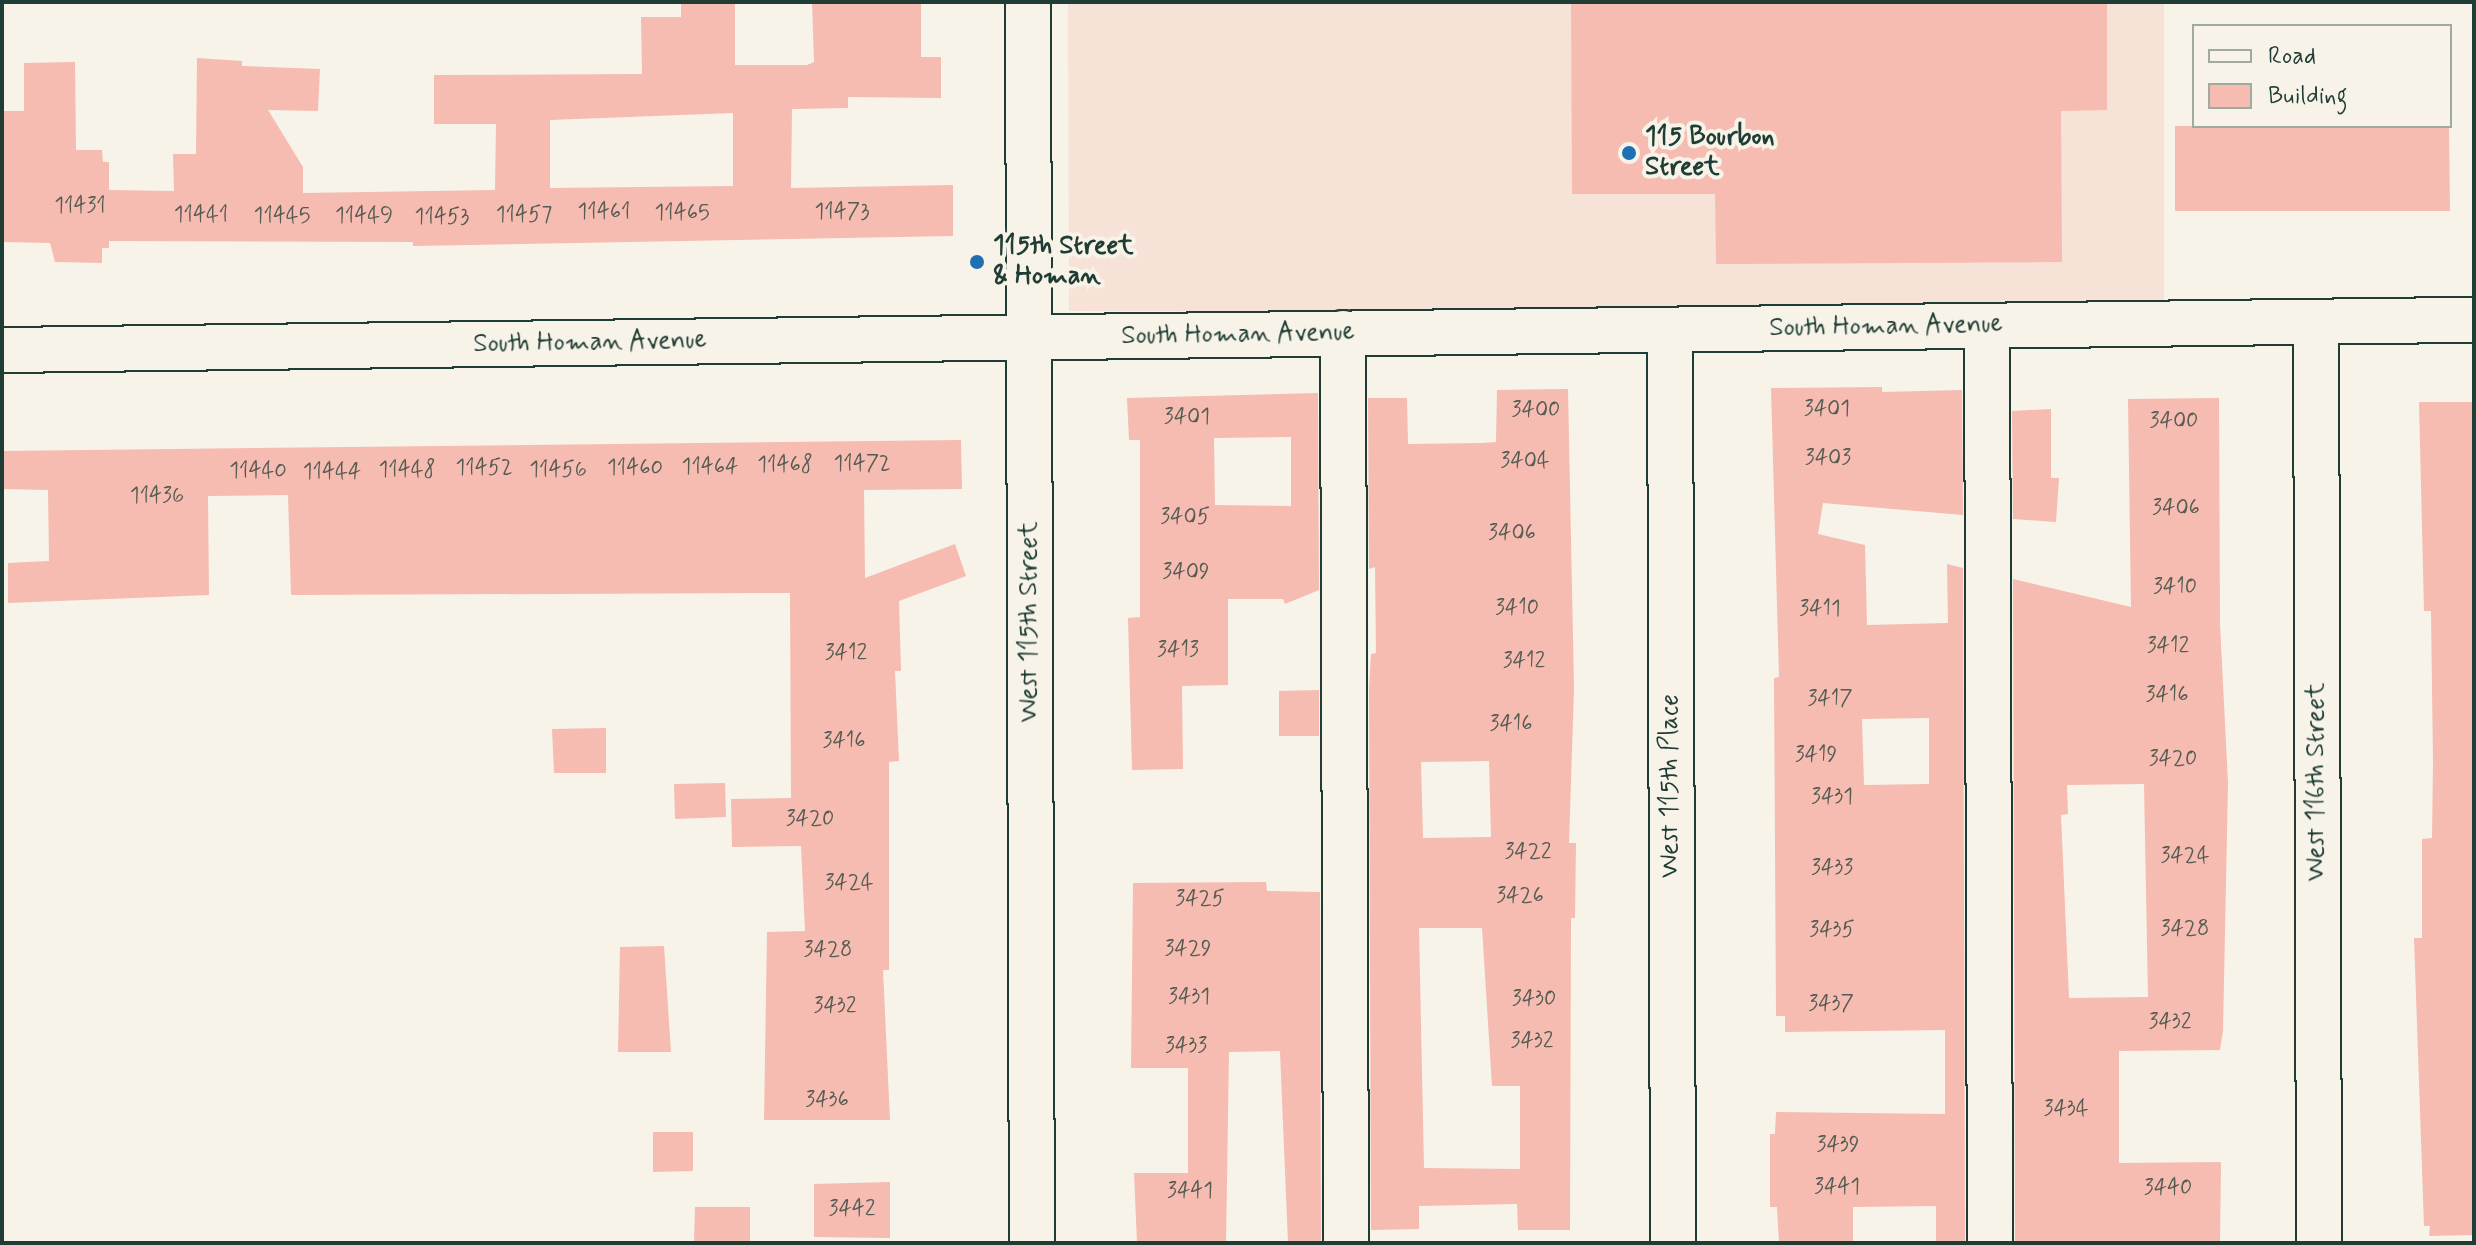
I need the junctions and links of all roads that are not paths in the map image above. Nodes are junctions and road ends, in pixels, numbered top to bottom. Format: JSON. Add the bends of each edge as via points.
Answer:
{"nodes":[{"id":1,"x":1028,"y":2,"type":"edge"},
{"id":2,"x":2474,"y":320,"type":"edge"},
{"id":3,"x":2316,"y":322,"type":"junction"},
{"id":4,"x":1987,"y":326,"type":"junction"},
{"id":5,"x":1670,"y":330,"type":"junction"},
{"id":6,"x":1343,"y":333,"type":"junction"},
{"id":7,"x":1029,"y":337,"type":"junction"},
{"id":8,"x":2,"y":350,"type":"edge"},
{"id":9,"x":1032,"y":1243,"type":"edge"},
{"id":10,"x":1346,"y":1243,"type":"edge"},
{"id":11,"x":1673,"y":1243,"type":"edge"},
{"id":12,"x":1990,"y":1243,"type":"edge"},
{"id":13,"x":2319,"y":1243,"type":"edge"}],
"edges":[{"from":1,"to":7,"type":"street","name":"West 115th Street"},
{"from":2,"to":3,"type":"street","name":"South Homan Avenue"},
{"from":3,"to":4,"type":"street","name":"South Homan Avenue"},
{"from":3,"to":13,"type":"street","name":"West 116th Street"},
{"from":4,"to":5,"type":"street","name":"South Homan Avenue"},
{"from":4,"to":12,"type":"street"},
{"from":5,"to":6,"type":"street","name":"South Homan Avenue"},
{"from":5,"to":11,"type":"street","name":"West 115th Place"},
{"from":6,"to":7,"type":"street","name":"South Homan Avenue"},
{"from":6,"to":10,"type":"street"},
{"from":7,"to":8,"type":"street","name":"South Homan Avenue"},
{"from":7,"to":9,"type":"street","name":"West 115th Street"}]}
